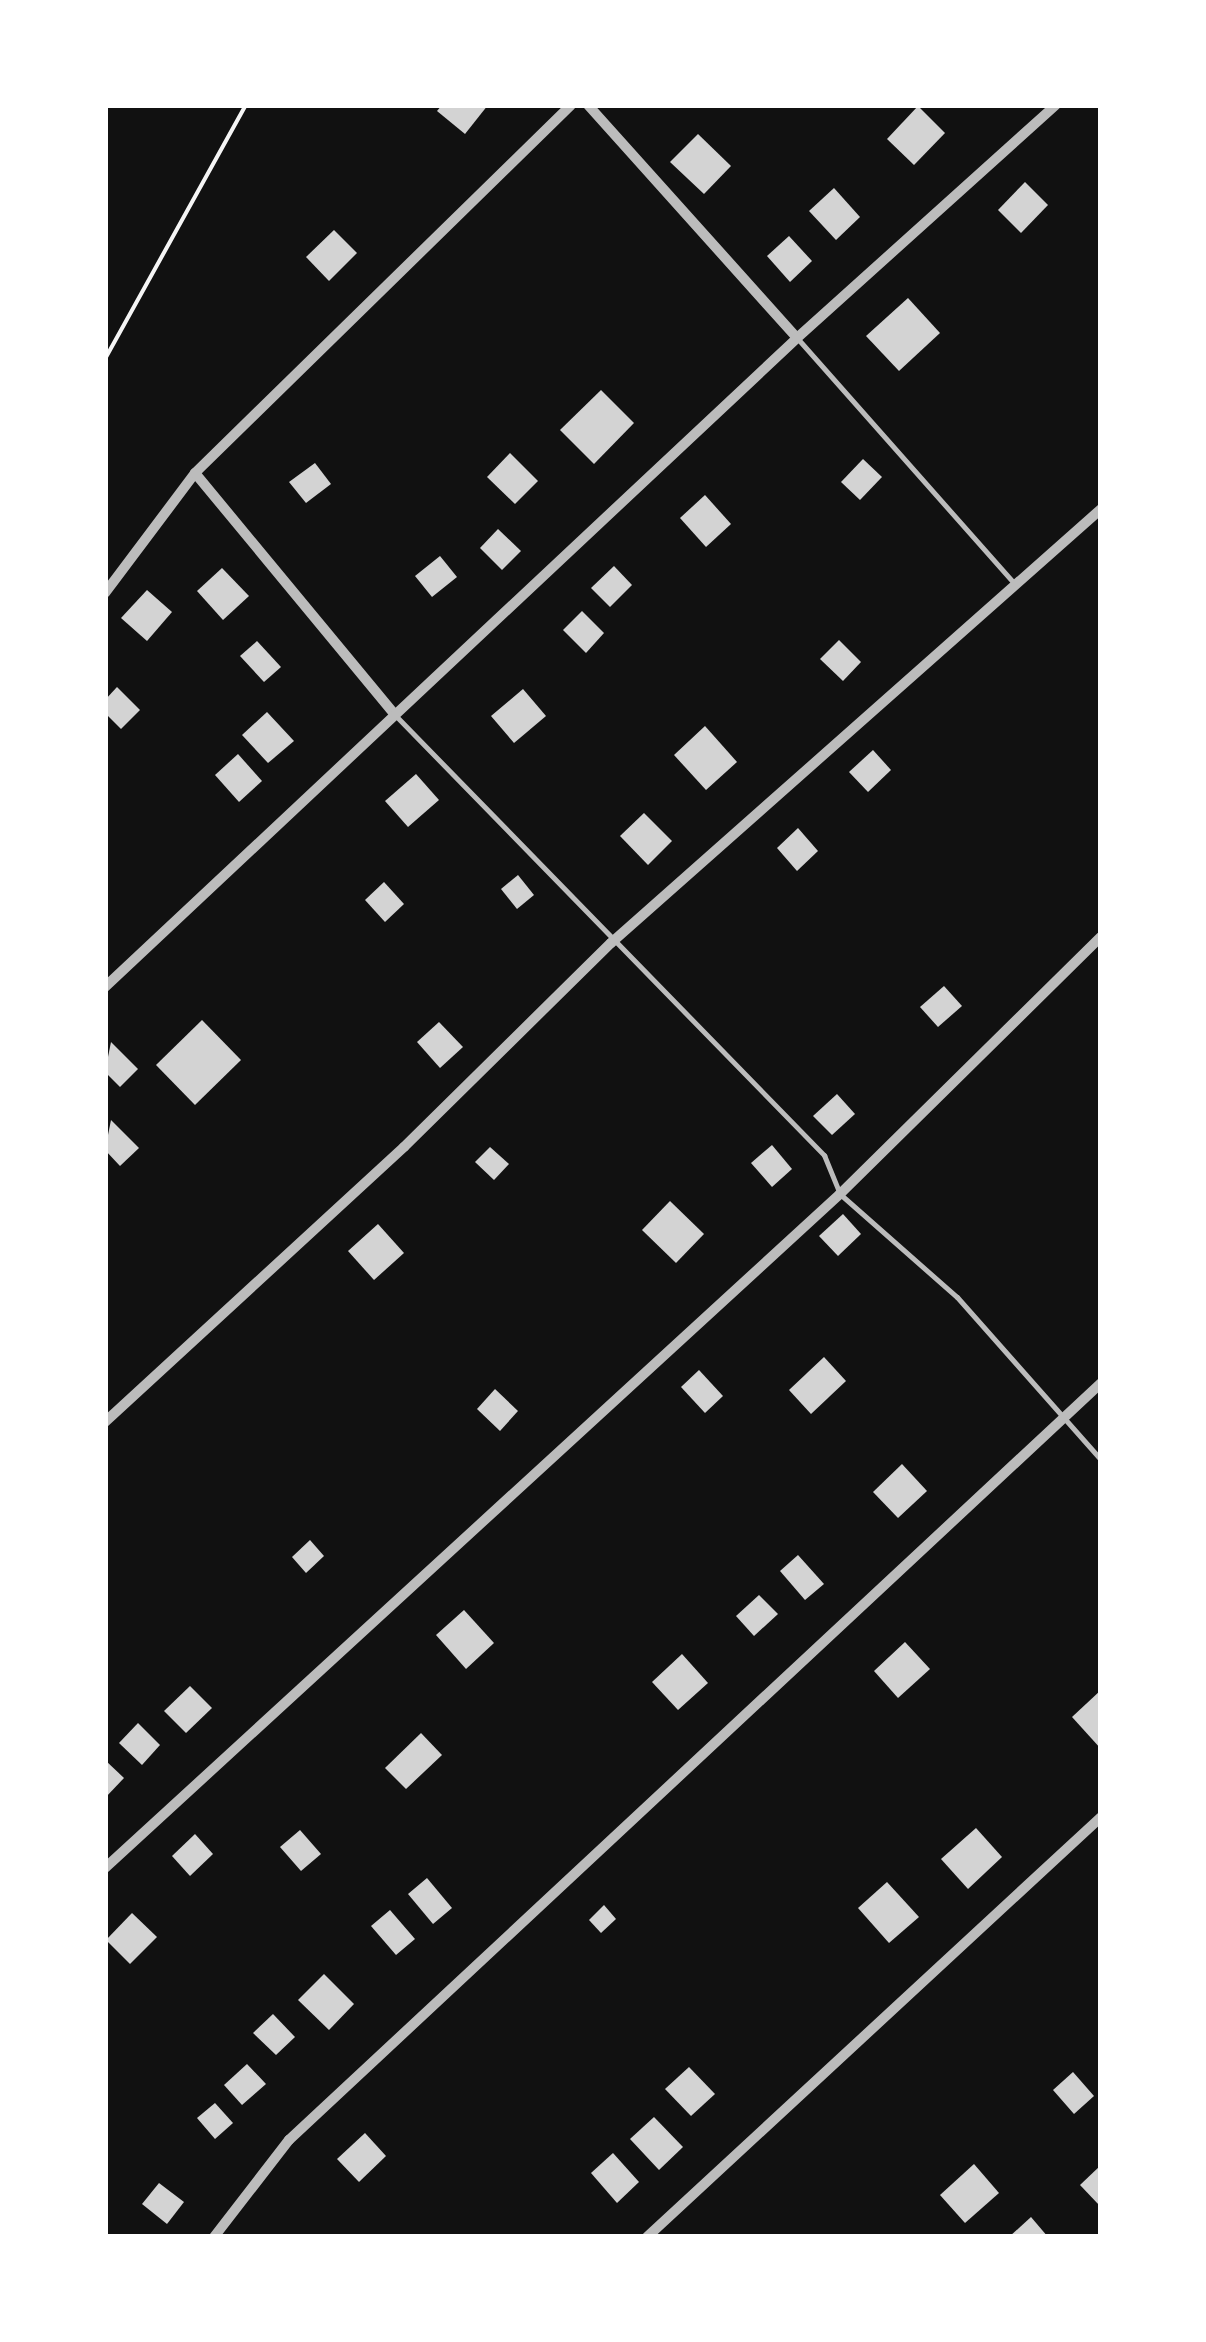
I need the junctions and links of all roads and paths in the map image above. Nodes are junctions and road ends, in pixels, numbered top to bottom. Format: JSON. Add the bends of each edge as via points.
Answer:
{"nodes":[{"id":1,"x":246,"y":105,"type":"edge"},
{"id":2,"x":571,"y":105,"type":"edge"},
{"id":3,"x":588,"y":105,"type":"edge"},
{"id":4,"x":1056,"y":105,"type":"edge"},
{"id":5,"x":797,"y":338,"type":"junction"},
{"id":6,"x":105,"y":359,"type":"edge"},
{"id":7,"x":195,"y":473,"type":"junction"},
{"id":8,"x":1101,"y":510,"type":"edge"},
{"id":9,"x":1018,"y":587,"type":"junction"},
{"id":10,"x":105,"y":593,"type":"edge"},
{"id":11,"x":395,"y":715,"type":"junction"},
{"id":12,"x":1101,"y":937,"type":"edge"},
{"id":13,"x":611,"y":942,"type":"junction"},
{"id":14,"x":105,"y":987,"type":"edge"},
{"id":15,"x":840,"y":1194,"type":"junction"},
{"id":16,"x":1101,"y":1383,"type":"edge"},
{"id":17,"x":1063,"y":1417,"type":"junction"},
{"id":18,"x":105,"y":1422,"type":"edge"},
{"id":19,"x":1101,"y":1460,"type":"edge"},
{"id":20,"x":1101,"y":1817,"type":"edge"},
{"id":21,"x":105,"y":1868,"type":"edge"},
{"id":22,"x":214,"y":2237,"type":"edge"},
{"id":23,"x":648,"y":2237,"type":"edge"}],
"edges":[{"from":1,"to":6,"type":"path"},
{"from":2,"to":7,"type":"street"},
{"from":3,"to":5,"type":"street"},
{"from":4,"to":5,"type":"street"},
{"from":5,"to":9,"type":"lane"},
{"from":5,"to":11,"type":"street"},
{"from":7,"to":10,"type":"street"},
{"from":7,"to":11,"type":"street"},
{"from":8,"to":9,"type":"street"},
{"from":9,"to":13,"type":"street"},
{"from":11,"to":13,"type":"lane"},
{"from":11,"to":14,"type":"street"},
{"from":12,"to":15,"type":"street"},
{"from":13,"to":15,"type":"lane","via":[[824,1155]]},
{"from":13,"to":18,"type":"street","via":[[404,1147]]},
{"from":15,"to":17,"type":"lane","via":[[957,1297]]},
{"from":15,"to":21,"type":"street"},
{"from":16,"to":17,"type":"street"},
{"from":17,"to":19,"type":"lane"},
{"from":17,"to":22,"type":"street","via":[[289,2140]]},
{"from":20,"to":23,"type":"street"}]}
